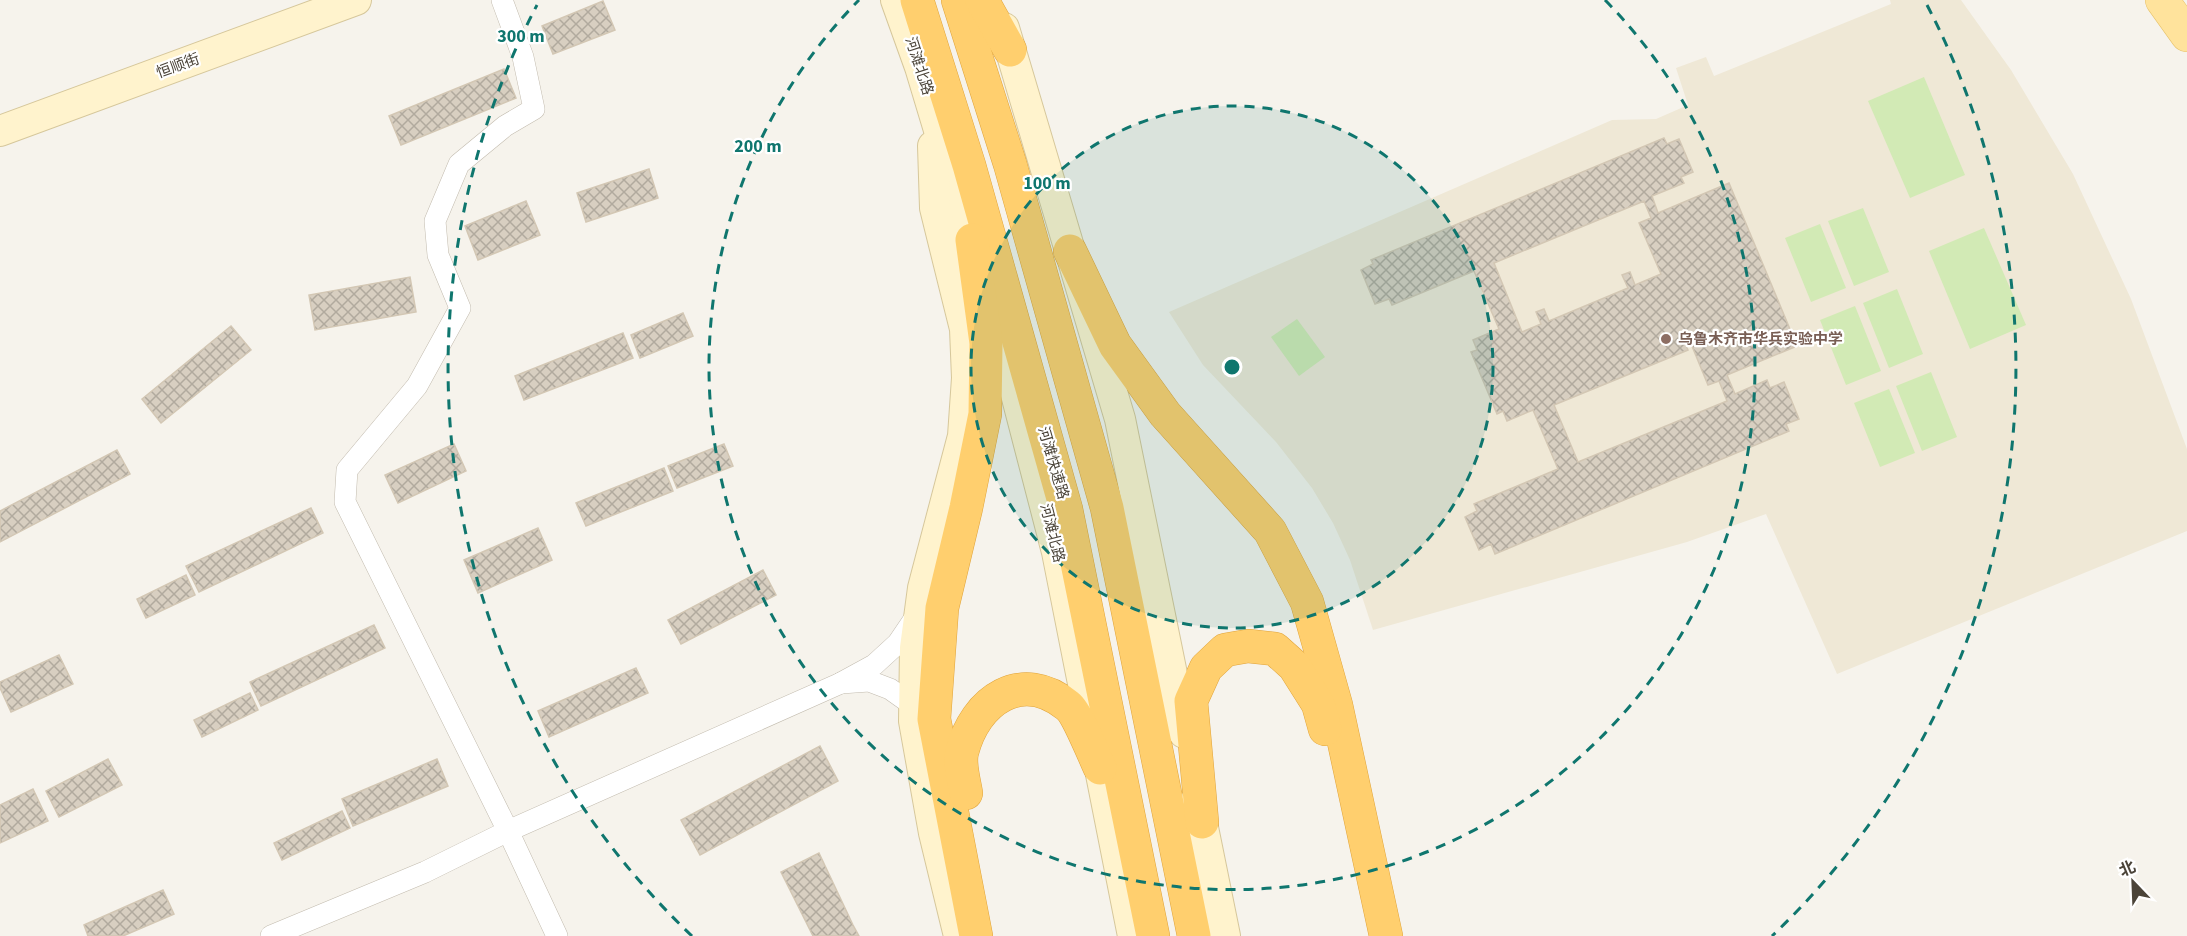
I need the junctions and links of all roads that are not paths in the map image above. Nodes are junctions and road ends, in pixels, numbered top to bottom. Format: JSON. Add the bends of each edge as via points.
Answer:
{"nodes":[{"id":1,"x":311,"y":0,"type":"edge"},
{"id":2,"x":356,"y":0,"type":"edge"},
{"id":3,"x":502,"y":0,"type":"edge"},
{"id":4,"x":896,"y":0,"type":"edge"},
{"id":5,"x":905,"y":0,"type":"edge"},
{"id":6,"x":917,"y":0,"type":"edge"},
{"id":7,"x":958,"y":0,"type":"edge"},
{"id":8,"x":982,"y":0,"type":"edge"},
{"id":9,"x":995,"y":0,"type":"edge"},
{"id":10,"x":2162,"y":0,"type":"edge"},
{"id":11,"x":2187,"y":36,"type":"edge"},
{"id":12,"x":1010,"y":50,"type":"junction"},
{"id":13,"x":920,"y":67,"type":"junction"},
{"id":14,"x":932,"y":107,"type":"junction"},
{"id":15,"x":0,"y":114,"type":"edge"},
{"id":16,"x":0,"y":131,"type":"edge"},
{"id":17,"x":972,"y":240,"type":"junction"},
{"id":18,"x":1070,"y":251,"type":"junction"},
{"id":19,"x":920,"y":612,"type":"junction"},
{"id":20,"x":841,"y":683,"type":"junction"},
{"id":21,"x":914,"y":706,"type":"junction"},
{"id":22,"x":1100,"y":768,"type":"junction"},
{"id":23,"x":1349,"y":792,"type":"junction"},
{"id":24,"x":1202,"y":822,"type":"junction"},
{"id":25,"x":508,"y":831,"type":"junction"},
{"id":26,"x":970,"y":858,"type":"junction"},
{"id":27,"x":272,"y":936,"type":"edge"},
{"id":28,"x":557,"y":936,"type":"edge"},
{"id":29,"x":959,"y":936,"type":"edge"},
{"id":30,"x":976,"y":936,"type":"edge"},
{"id":31,"x":994,"y":936,"type":"edge"},
{"id":32,"x":1133,"y":936,"type":"edge"},
{"id":33,"x":1153,"y":936,"type":"edge"},
{"id":34,"x":1194,"y":936,"type":"edge"},
{"id":35,"x":1225,"y":936,"type":"edge"},
{"id":36,"x":1370,"y":936,"type":"edge"},
{"id":37,"x":1386,"y":936,"type":"edge"}],
"edges":[{"from":1,"to":15,"type":"street","name":"恒顺街"},
{"from":2,"to":16,"type":"street","name":"恒顺街"},
{"from":3,"to":25,"type":"street","via":[[523,57],[534,109],[459,164],[435,221],[438,255],[460,308],[417,386],[347,470],[345,502]]},
{"from":4,"to":13,"type":"street","name":"河滩北路"},
{"from":5,"to":13,"type":"highway"},
{"from":6,"to":33,"type":"highway","name":"河滩快速路","via":[[969,165],[1066,509]]},
{"from":7,"to":34,"type":"highway","via":[[1010,164],[1107,508]]},
{"from":8,"to":12,"type":"highway"},
{"from":9,"to":12,"type":"street"},
{"from":10,"to":11,"type":"main road"},
{"from":12,"to":18,"type":"street"},
{"from":13,"to":14,"type":"street","name":"河滩北路"},
{"from":14,"to":17,"type":"street","name":"河滩北路"},
{"from":14,"to":19,"type":"street","via":[[934,208],[965,329],[967,378],[963,436]]},
{"from":17,"to":22,"type":"street","name":"河滩北路","via":[[1057,552]]},
{"from":17,"to":26,"type":"highway","via":[[986,343],[985,414],[942,608],[934,719]]},
{"from":18,"to":23,"type":"highway","via":[[1115,345],[1165,414],[1270,531],[1307,602],[1336,705]]},
{"from":18,"to":24,"type":"street","via":[[1120,419]]},
{"from":19,"to":20,"type":"street","via":[[898,643],[874,665]]},
{"from":19,"to":21,"type":"street"},
{"from":20,"to":21,"type":"street","via":[[869,681],[890,689]]},
{"from":20,"to":25,"type":"street"},
{"from":21,"to":29,"type":"street","via":[[923,780]]},
{"from":22,"to":26,"type":"highway","via":[[1071,708],[1046,693],[1016,690],[993,700],[973,722],[961,754]]},
{"from":22,"to":32,"type":"street","name":"河滩北路"},
{"from":23,"to":24,"type":"highway","via":[[1318,704],[1294,666],[1275,648],[1248,646],[1224,650],[1206,668],[1191,701]]},
{"from":23,"to":36,"type":"highway"},
{"from":23,"to":37,"type":"highway"},
{"from":24,"to":35,"type":"street"},
{"from":25,"to":27,"type":"street","via":[[425,872]]},
{"from":25,"to":28,"type":"street"},
{"from":26,"to":30,"type":"highway"},
{"from":26,"to":31,"type":"highway"}]}
